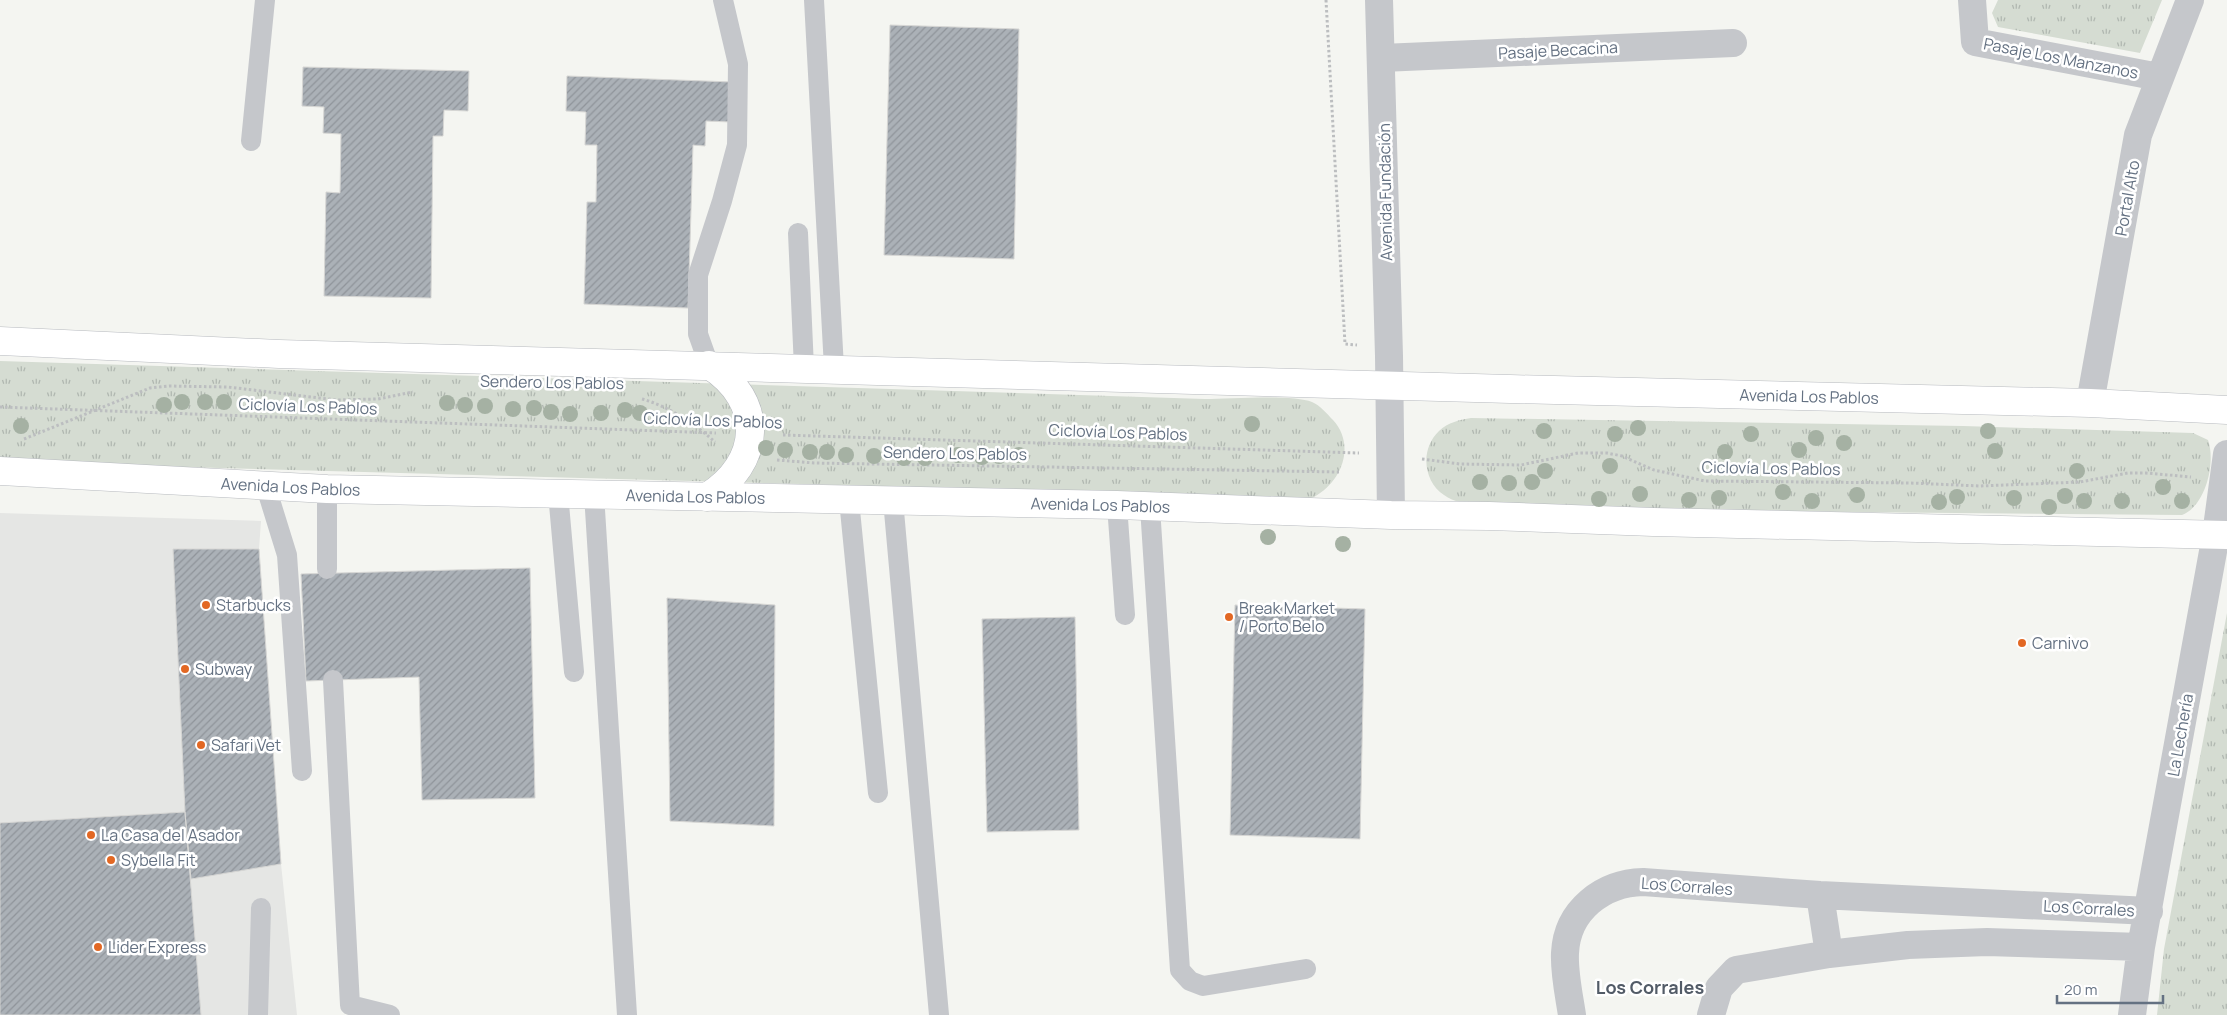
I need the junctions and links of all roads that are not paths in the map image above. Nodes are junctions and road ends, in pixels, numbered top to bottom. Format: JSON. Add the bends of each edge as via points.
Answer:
{"nodes":[{"id":1,"x":265,"y":0,"type":"edge"},
{"id":2,"x":723,"y":0,"type":"edge"},
{"id":3,"x":814,"y":0,"type":"edge"},
{"id":4,"x":1380,"y":0,"type":"edge"},
{"id":5,"x":1972,"y":0,"type":"edge"},
{"id":6,"x":2190,"y":0,"type":"edge"},
{"id":7,"x":1733,"y":43,"type":"dead end"},
{"id":8,"x":1382,"y":58,"type":"junction"},
{"id":9,"x":2159,"y":77,"type":"junction"},
{"id":10,"x":251,"y":141,"type":"dead end"},
{"id":11,"x":798,"y":233,"type":"dead end"},
{"id":12,"x":0,"y":341,"type":"edge"},
{"id":13,"x":709,"y":365,"type":"junction"},
{"id":14,"x":804,"y":368,"type":"junction"},
{"id":15,"x":834,"y":368,"type":"junction"},
{"id":16,"x":1390,"y":385,"type":"junction"},
{"id":17,"x":2090,"y":402,"type":"junction"},
{"id":18,"x":2227,"y":410,"type":"edge"},
{"id":19,"x":2226,"y":467,"type":"edge"},
{"id":20,"x":0,"y":471,"type":"edge"},
{"id":21,"x":265,"y":484,"type":"junction"},
{"id":22,"x":327,"y":488,"type":"junction"},
{"id":23,"x":558,"y":494,"type":"junction"},
{"id":24,"x":594,"y":494,"type":"junction"},
{"id":25,"x":707,"y":497,"type":"junction"},
{"id":26,"x":849,"y":500,"type":"junction"},
{"id":27,"x":893,"y":500,"type":"junction"},
{"id":28,"x":1117,"y":505,"type":"junction"},
{"id":29,"x":1150,"y":507,"type":"junction"},
{"id":30,"x":1391,"y":515,"type":"junction"},
{"id":31,"x":2222,"y":535,"type":"edge"},
{"id":32,"x":327,"y":569,"type":"dead end"},
{"id":33,"x":1126,"y":615,"type":"dead end"},
{"id":34,"x":574,"y":672,"type":"dead end"},
{"id":35,"x":333,"y":680,"type":"dead end"},
{"id":36,"x":302,"y":771,"type":"dead end"},
{"id":37,"x":878,"y":793,"type":"dead end"},
{"id":38,"x":1820,"y":895,"type":"junction"},
{"id":39,"x":261,"y":908,"type":"dead end"},
{"id":40,"x":2149,"y":911,"type":"junction"},
{"id":41,"x":2142,"y":947,"type":"junction"},
{"id":42,"x":1829,"y":954,"type":"junction"},
{"id":43,"x":1306,"y":969,"type":"dead end"},
{"id":44,"x":258,"y":1015,"type":"edge"},
{"id":45,"x":390,"y":1015,"type":"edge"},
{"id":46,"x":627,"y":1015,"type":"edge"},
{"id":47,"x":939,"y":1015,"type":"edge"},
{"id":48,"x":1572,"y":1015,"type":"edge"},
{"id":49,"x":1711,"y":1015,"type":"edge"},
{"id":50,"x":2132,"y":1015,"type":"edge"}],
"edges":[{"from":1,"to":10,"type":"lane"},
{"from":2,"to":13,"type":"lane","via":[[738,64],[737,144],[698,275],[698,334]]},
{"from":3,"to":15,"type":"lane"},
{"from":4,"to":8,"type":"street","name":"Avenida Fundación"},
{"from":5,"to":9,"type":"street","name":"Pasaje Los Manzanos","via":[[1975,42]]},
{"from":6,"to":9,"type":"street","name":"Portal Alto"},
{"from":7,"to":8,"type":"street","name":"Pasaje Becacina"},
{"from":8,"to":16,"type":"street","name":"Avenida Fundación"},
{"from":9,"to":17,"type":"street","name":"Portal Alto","via":[[2138,135]]},
{"from":11,"to":14,"type":"lane"},
{"from":12,"to":13,"type":"main road","name":"Avenida Los Pablos","via":[[279,354]]},
{"from":13,"to":14,"type":"main road","name":"Avenida Los Pablos"},
{"from":13,"to":25,"type":"main road","via":[[729,380],[744,401],[748,417],[747,445],[732,478]]},
{"from":14,"to":15,"type":"main road","name":"Avenida Los Pablos"},
{"from":15,"to":16,"type":"main road","name":"Avenida Los Pablos"},
{"from":16,"to":17,"type":"main road","name":"Avenida Los Pablos"},
{"from":16,"to":30,"type":"street"},
{"from":17,"to":18,"type":"main road","name":"Avenida Los Pablos"},
{"from":19,"to":31,"type":"street","name":"La Lechería"},
{"from":20,"to":21,"type":"main road","name":"Avenida Los Pablos"},
{"from":21,"to":22,"type":"main road","name":"Avenida Los Pablos"},
{"from":21,"to":36,"type":"lane","via":[[287,555]]},
{"from":22,"to":23,"type":"main road","name":"Avenida Los Pablos"},
{"from":22,"to":32,"type":"lane"},
{"from":23,"to":24,"type":"main road","name":"Avenida Los Pablos"},
{"from":23,"to":34,"type":"lane"},
{"from":24,"to":25,"type":"main road","name":"Avenida Los Pablos"},
{"from":24,"to":46,"type":"lane"},
{"from":25,"to":26,"type":"main road","name":"Avenida Los Pablos"},
{"from":26,"to":27,"type":"main road","name":"Avenida Los Pablos"},
{"from":26,"to":37,"type":"lane"},
{"from":27,"to":28,"type":"main road","name":"Avenida Los Pablos"},
{"from":27,"to":47,"type":"lane"},
{"from":28,"to":29,"type":"main road","name":"Avenida Los Pablos"},
{"from":28,"to":33,"type":"lane"},
{"from":29,"to":30,"type":"main road","name":"Avenida Los Pablos"},
{"from":29,"to":43,"type":"lane","via":[[1180,970],[1190,981],[1203,986]]},
{"from":30,"to":31,"type":"main road","name":"Avenida Los Pablos"},
{"from":31,"to":40,"type":"street","name":"La Lechería"},
{"from":35,"to":45,"type":"lane","via":[[350,1005]]},
{"from":38,"to":40,"type":"street","name":"Los Corrales"},
{"from":38,"to":42,"type":"street"},
{"from":38,"to":48,"type":"street","name":"Los Corrales","via":[[1643,882],[1612,887],[1586,904],[1568,935],[1565,953]]},
{"from":39,"to":44,"type":"lane"},
{"from":40,"to":41,"type":"street","name":"La Lechería"},
{"from":41,"to":42,"type":"street","via":[[1987,942],[1908,945]]},
{"from":41,"to":50,"type":"street","name":"La Lechería"},
{"from":42,"to":49,"type":"street","via":[[1736,970],[1719,988]]}]}
